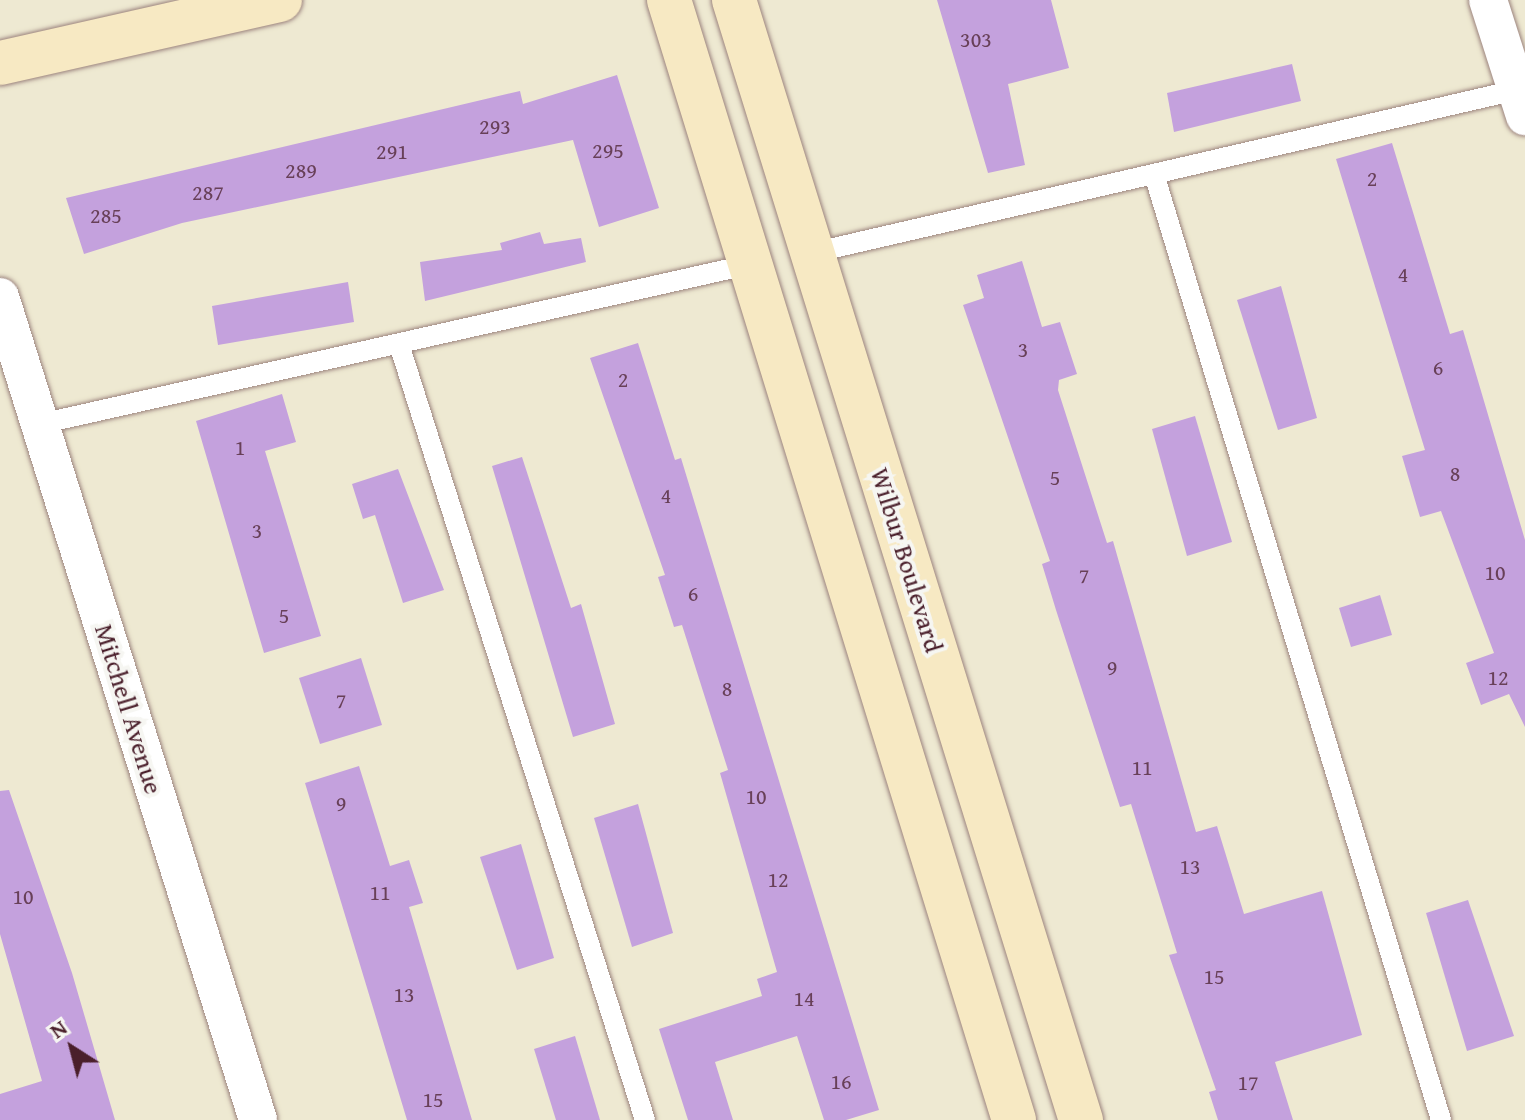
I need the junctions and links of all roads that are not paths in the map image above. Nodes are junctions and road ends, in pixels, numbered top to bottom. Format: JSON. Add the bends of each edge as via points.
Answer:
{"nodes":[{"id":1,"x":280,"y":0,"type":"edge"},
{"id":2,"x":669,"y":0,"type":"edge"},
{"id":3,"x":734,"y":0,"type":"edge"},
{"id":4,"x":1488,"y":0,"type":"edge"},
{"id":5,"x":0,"y":63,"type":"edge"},
{"id":6,"x":1522,"y":98,"type":"edge"},
{"id":7,"x":1154,"y":174,"type":"junction"},
{"id":8,"x":812,"y":253,"type":"junction"},
{"id":9,"x":751,"y":264,"type":"junction"},
{"id":10,"x":0,"y":297,"type":"edge"},
{"id":11,"x":399,"y":344,"type":"junction"},
{"id":12,"x":40,"y":424,"type":"junction"},
{"id":13,"x":258,"y":1120,"type":"edge"},
{"id":14,"x":645,"y":1120,"type":"edge"},
{"id":15,"x":1014,"y":1120,"type":"edge"},
{"id":16,"x":1081,"y":1120,"type":"edge"},
{"id":17,"x":1441,"y":1120,"type":"edge"}],
"edges":[{"from":1,"to":5,"type":"street"},
{"from":2,"to":9,"type":"street"},
{"from":3,"to":8,"type":"street","name":"Wilbur Boulevard"},
{"from":4,"to":6,"type":"street"},
{"from":6,"to":7,"type":"lane"},
{"from":7,"to":8,"type":"lane"},
{"from":7,"to":17,"type":"lane"},
{"from":8,"to":16,"type":"street","name":"Wilbur Boulevard"},
{"from":9,"to":11,"type":"lane"},
{"from":9,"to":15,"type":"street"},
{"from":10,"to":12,"type":"street","name":"Mitchell Avenue"},
{"from":11,"to":12,"type":"lane"},
{"from":11,"to":14,"type":"lane"},
{"from":12,"to":13,"type":"street","name":"Mitchell Avenue"}]}
